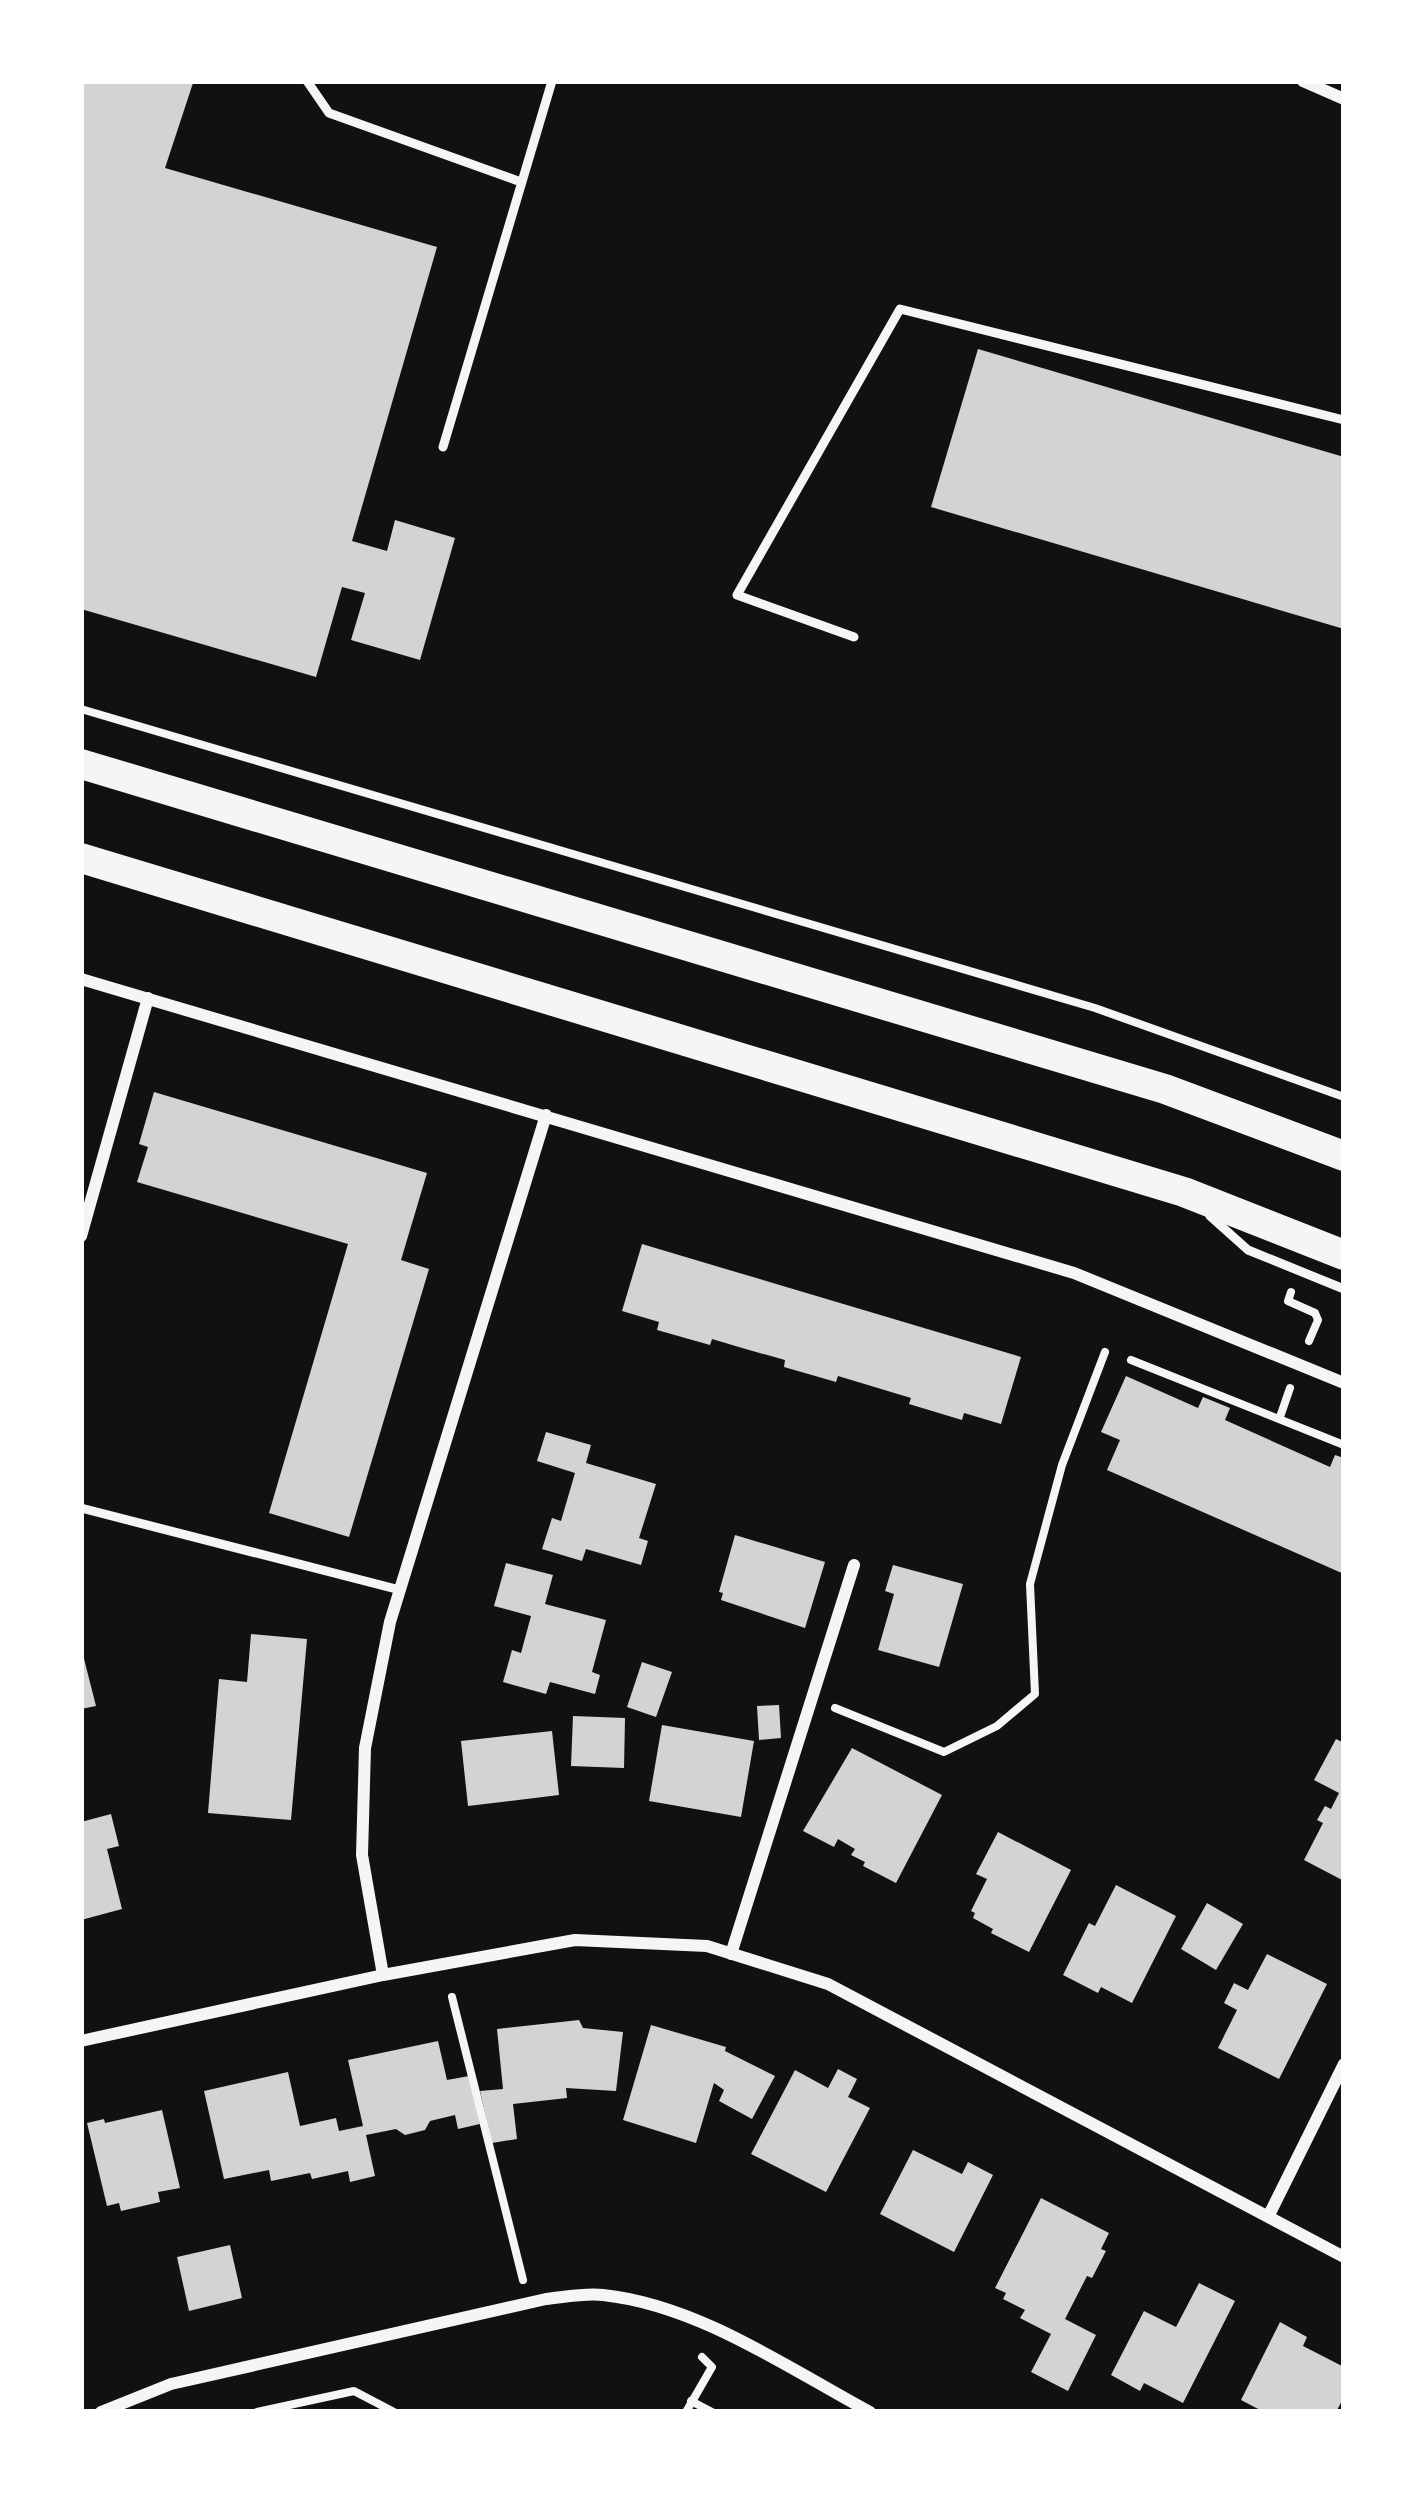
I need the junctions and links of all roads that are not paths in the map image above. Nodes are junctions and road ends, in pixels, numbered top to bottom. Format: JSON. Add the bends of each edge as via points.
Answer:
{"nodes":[{"id":1,"x":307,"y":81,"type":"edge"},
{"id":2,"x":552,"y":81,"type":"edge"},
{"id":3,"x":1303,"y":81,"type":"edge"},
{"id":4,"x":1344,"y":99,"type":"edge"},
{"id":5,"x":521,"y":182,"type":"junction"},
{"id":6,"x":1344,"y":420,"type":"edge"},
{"id":7,"x":443,"y":447,"type":"dead end"},
{"id":8,"x":854,"y":637,"type":"dead end"},
{"id":9,"x":81,"y":764,"type":"edge"},
{"id":10,"x":81,"y":858,"type":"edge"},
{"id":11,"x":81,"y":979,"type":"edge"},
{"id":12,"x":148,"y":998,"type":"junction"},
{"id":13,"x":546,"y":1115,"type":"junction"},
{"id":14,"x":1344,"y":1156,"type":"edge"},
{"id":15,"x":1184,"y":1192,"type":"junction"},
{"id":16,"x":81,"y":1236,"type":"edge"},
{"id":17,"x":1344,"y":1255,"type":"edge"},
{"id":18,"x":1344,"y":1289,"type":"edge"},
{"id":19,"x":1344,"y":1383,"type":"edge"},
{"id":20,"x":81,"y":1508,"type":"edge"},
{"id":21,"x":854,"y":1565,"type":"dead end"},
{"id":22,"x":400,"y":1590,"type":"junction"},
{"id":23,"x":731,"y":1954,"type":"junction"},
{"id":24,"x":383,"y":1975,"type":"junction"},
{"id":25,"x":81,"y":2041,"type":"edge"},
{"id":26,"x":1344,"y":2064,"type":"edge"},
{"id":27,"x":1268,"y":2217,"type":"junction"},
{"id":28,"x":1344,"y":2257,"type":"edge"},
{"id":29,"x":101,"y":2412,"type":"edge"},
{"id":30,"x":870,"y":2412,"type":"edge"}],
"edges":[{"from":1,"to":5,"type":"lane","via":[[329,112]]},
{"from":2,"to":5,"type":"lane"},
{"from":3,"to":4,"type":"street"},
{"from":5,"to":7,"type":"lane"},
{"from":6,"to":8,"type":"lane","via":[[900,309],[736,595]]},
{"from":9,"to":14,"type":"main road","via":[[1120,1076]]},
{"from":10,"to":15,"type":"main road"},
{"from":11,"to":12,"type":"street"},
{"from":12,"to":13,"type":"street"},
{"from":12,"to":16,"type":"street"},
{"from":13,"to":19,"type":"street","via":[[1074,1273]]},
{"from":13,"to":22,"type":"street"},
{"from":15,"to":17,"type":"main road"},
{"from":15,"to":18,"type":"lane","via":[[1248,1250]]},
{"from":20,"to":22,"type":"lane"},
{"from":21,"to":23,"type":"street"},
{"from":22,"to":24,"type":"street","via":[[365,1748],[362,1855]]},
{"from":23,"to":24,"type":"street","via":[[575,1940]]},
{"from":23,"to":27,"type":"street","via":[[828,1984]]},
{"from":24,"to":25,"type":"street"},
{"from":26,"to":27,"type":"street"},
{"from":27,"to":28,"type":"street"},
{"from":29,"to":30,"type":"street","via":[[194,2378],[546,2299],[601,2295],[725,2334]]}]}
